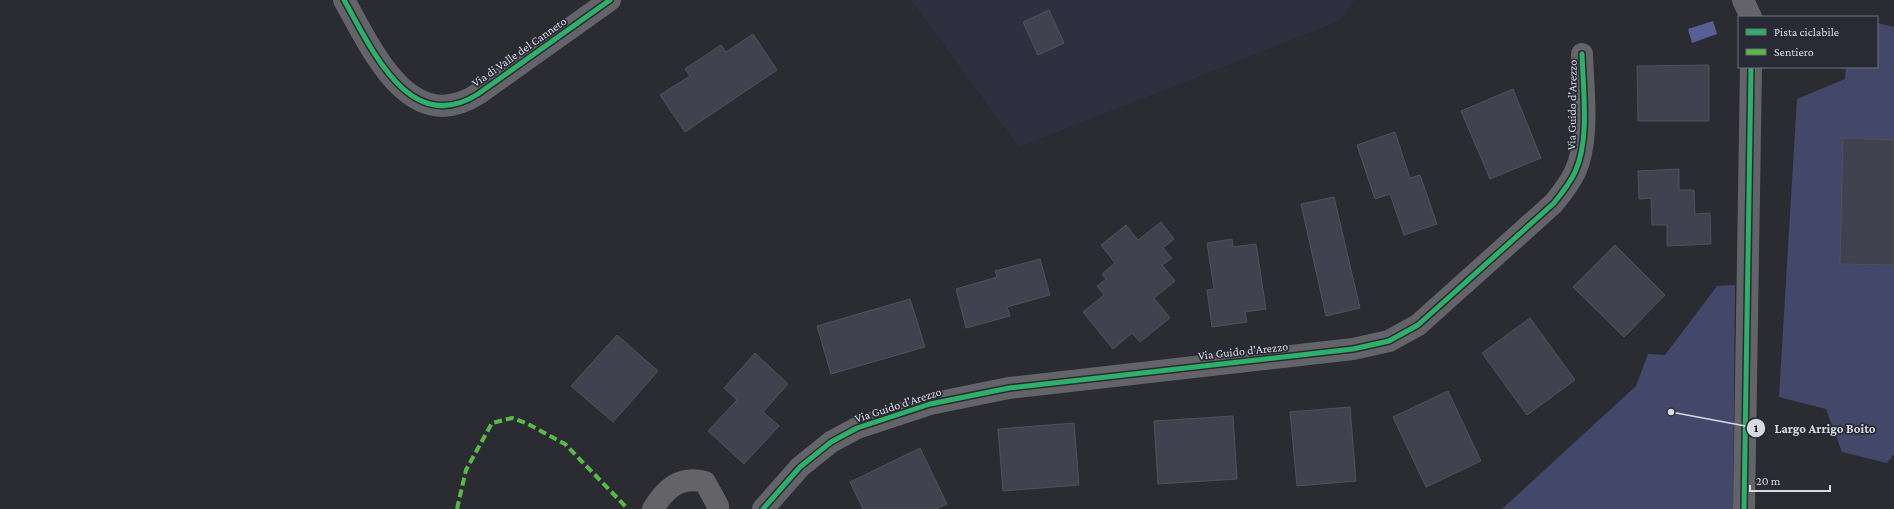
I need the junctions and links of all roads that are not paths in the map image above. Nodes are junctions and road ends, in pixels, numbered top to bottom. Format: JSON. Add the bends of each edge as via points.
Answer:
{"nodes":[{"id":1,"x":344,"y":0,"type":"edge"},
{"id":2,"x":610,"y":0,"type":"edge"},
{"id":3,"x":1582,"y":54,"type":"dead end"},
{"id":4,"x":1751,"y":68,"type":"edge"},
{"id":5,"x":652,"y":509,"type":"edge"},
{"id":6,"x":718,"y":509,"type":"edge"},
{"id":7,"x":763,"y":509,"type":"edge"},
{"id":8,"x":1744,"y":509,"type":"edge"}],
"edges":[{"from":1,"to":2,"type":"street","name":"Via di Valle del Canneto","via":[[383,66],[397,83],[413,97],[444,106],[458,105],[478,94]]},
{"from":3,"to":7,"type":"street","name":"Via Guido d'Arezzo","via":[[1583,149],[1570,182],[1554,202],[1435,311],[1397,338],[1353,349],[1009,388],[930,404],[857,428],[831,442],[800,467]]},
{"from":4,"to":8,"type":"street"},
{"from":5,"to":6,"type":"street","via":[[674,485],[693,478],[705,482]]}]}
